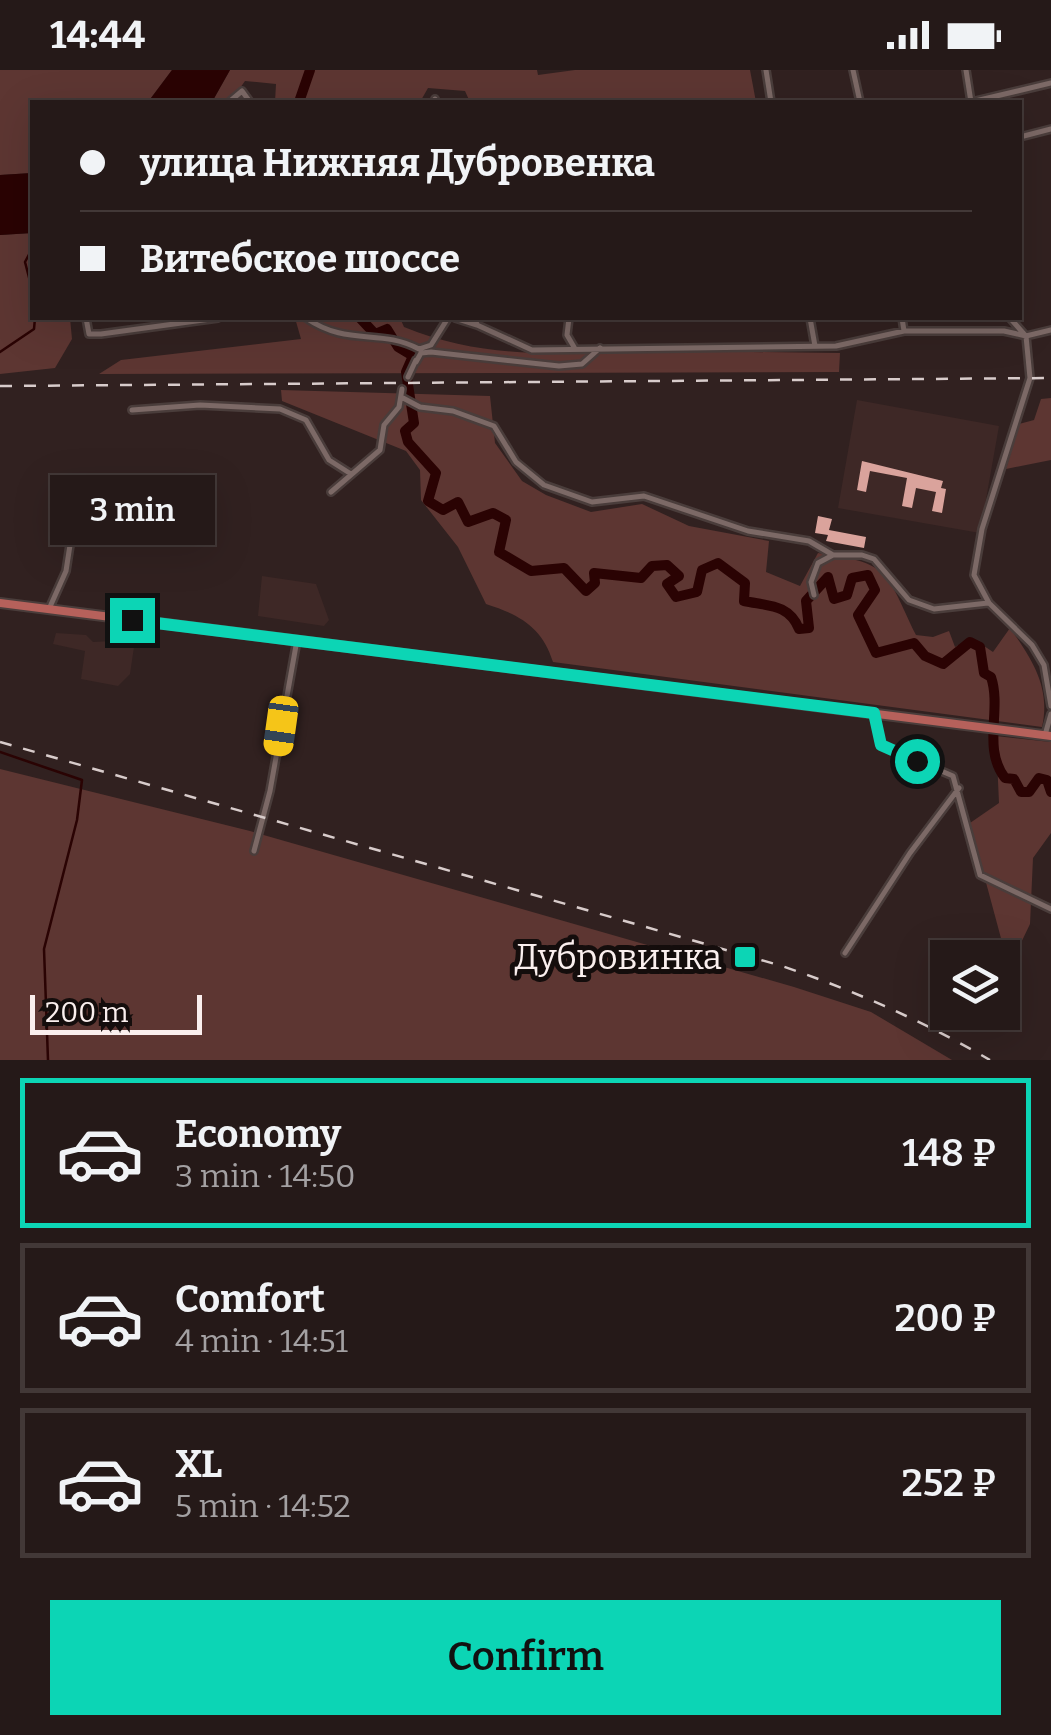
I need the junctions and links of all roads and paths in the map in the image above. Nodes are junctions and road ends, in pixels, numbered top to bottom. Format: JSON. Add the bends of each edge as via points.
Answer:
{"nodes":[{"id":1,"x":766,"y":70,"type":"edge"},
{"id":2,"x":853,"y":70,"type":"edge"},
{"id":3,"x":966,"y":70,"type":"edge"},
{"id":4,"x":1051,"y":83,"type":"edge"},
{"id":5,"x":231,"y":100,"type":"edge"},
{"id":6,"x":249,"y":100,"type":"edge"},
{"id":7,"x":771,"y":100,"type":"edge"},
{"id":8,"x":860,"y":100,"type":"edge"},
{"id":9,"x":971,"y":100,"type":"edge"},
{"id":10,"x":979,"y":100,"type":"edge"},
{"id":11,"x":1051,"y":129,"type":"edge"},
{"id":12,"x":1022,"y":136,"type":"edge"},
{"id":13,"x":86,"y":320,"type":"edge"},
{"id":14,"x":202,"y":320,"type":"edge"},
{"id":15,"x":309,"y":320,"type":"edge"},
{"id":16,"x":450,"y":320,"type":"edge"},
{"id":17,"x":569,"y":320,"type":"edge"},
{"id":18,"x":810,"y":320,"type":"edge"},
{"id":19,"x":902,"y":320,"type":"edge"},
{"id":20,"x":1012,"y":320,"type":"edge"},
{"id":21,"x":476,"y":321,"type":"edge"},
{"id":22,"x":1051,"y":330,"type":"edge"},
{"id":23,"x":904,"y":331,"type":"junction"},
{"id":24,"x":1026,"y":336,"type":"junction"},
{"id":25,"x":601,"y":346,"type":"junction"},
{"id":26,"x":815,"y":346,"type":"junction"},
{"id":27,"x":574,"y":347,"type":"junction"},
{"id":28,"x":419,"y":349,"type":"junction"},
{"id":29,"x":416,"y":362,"type":"junction"},
{"id":30,"x":408,"y":377,"type":"dead end"},
{"id":31,"x":402,"y":389,"type":"dead end"},
{"id":32,"x":404,"y":398,"type":"junction"},
{"id":33,"x":132,"y":410,"type":"dead end"},
{"id":34,"x":351,"y":474,"type":"junction"},
{"id":35,"x":80,"y":487,"type":"dead end"},
{"id":36,"x":331,"y":492,"type":"dead end"},
{"id":37,"x":834,"y":555,"type":"junction"},
{"id":38,"x":814,"y":595,"type":"dead end"},
{"id":39,"x":0,"y":603,"type":"edge"},
{"id":40,"x":989,"y":603,"type":"junction"},
{"id":41,"x":49,"y":609,"type":"junction"},
{"id":42,"x":297,"y":640,"type":"junction"},
{"id":43,"x":1051,"y":706,"type":"edge"},
{"id":44,"x":874,"y":713,"type":"junction"},
{"id":45,"x":1051,"y":714,"type":"edge"},
{"id":46,"x":1048,"y":736,"type":"edge"},
{"id":47,"x":959,"y":788,"type":"junction"},
{"id":48,"x":254,"y":851,"type":"dead end"},
{"id":49,"x":1051,"y":909,"type":"edge"},
{"id":50,"x":846,"y":953,"type":"dead end"}],
"edges":[{"from":1,"to":7,"type":"street"},
{"from":2,"to":8,"type":"street"},
{"from":3,"to":9,"type":"street"},
{"from":4,"to":10,"type":"street"},
{"from":5,"to":6,"type":"street","via":[[242,91]]},
{"from":11,"to":12,"type":"street"},
{"from":13,"to":14,"type":"street","via":[[90,334]]},
{"from":15,"to":28,"type":"street","via":[[329,334],[399,338]]},
{"from":16,"to":28,"type":"street","via":[[431,345]]},
{"from":17,"to":27,"type":"street"},
{"from":18,"to":26,"type":"street"},
{"from":19,"to":23,"type":"street"},
{"from":20,"to":24,"type":"street"},
{"from":21,"to":27,"type":"street","via":[[521,348]]},
{"from":22,"to":24,"type":"street"},
{"from":23,"to":24,"type":"street"},
{"from":23,"to":26,"type":"street"},
{"from":24,"to":40,"type":"street","via":[[1030,378],[982,528],[974,575]]},
{"from":25,"to":26,"type":"street"},
{"from":25,"to":27,"type":"street"},
{"from":25,"to":29,"type":"street","via":[[582,364],[559,366],[431,352]]},
{"from":28,"to":29,"type":"street"},
{"from":29,"to":30,"type":"street"},
{"from":31,"to":32,"type":"street"},
{"from":32,"to":34,"type":"street","via":[[384,425],[380,450]]},
{"from":32,"to":37,"type":"street","via":[[494,426],[516,462],[544,485],[592,502],[644,496],[748,531],[808,541]]},
{"from":33,"to":34,"type":"street","via":[[280,409],[306,420],[329,460]]},
{"from":34,"to":36,"type":"street"},
{"from":35,"to":41,"type":"street","via":[[66,571]]},
{"from":37,"to":38,"type":"street","via":[[818,563]]},
{"from":37,"to":40,"type":"street","via":[[874,559],[909,600],[934,609]]},
{"from":39,"to":41,"type":"main road"},
{"from":40,"to":43,"type":"street","via":[[1038,655]]},
{"from":41,"to":42,"type":"main road"},
{"from":42,"to":44,"type":"main road"},
{"from":42,"to":48,"type":"street"},
{"from":44,"to":46,"type":"main road"},
{"from":44,"to":47,"type":"street","via":[[881,745],[953,776]]},
{"from":45,"to":46,"type":"street"},
{"from":47,"to":49,"type":"street","via":[[980,875]]},
{"from":47,"to":50,"type":"street"}]}
